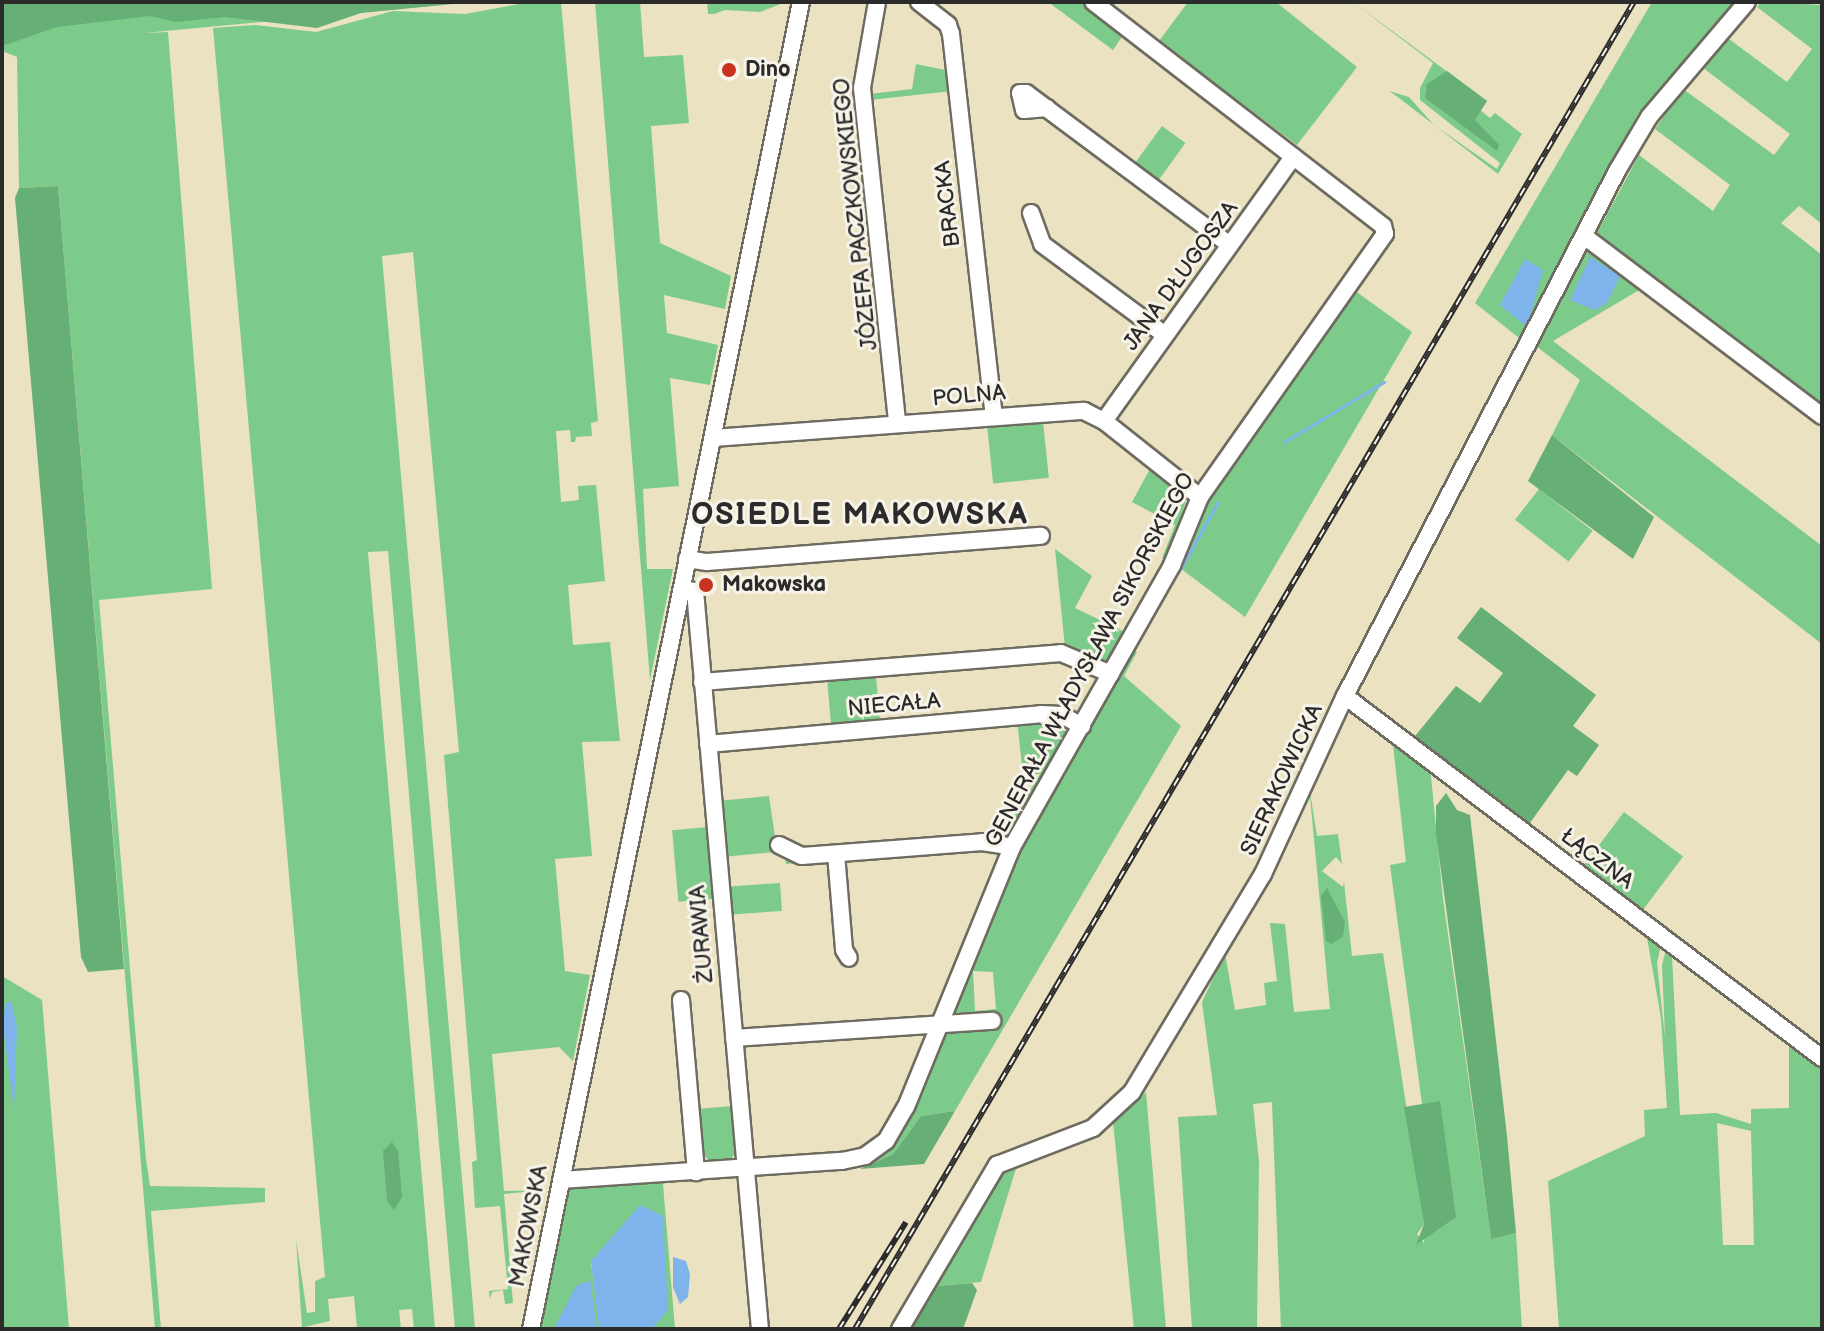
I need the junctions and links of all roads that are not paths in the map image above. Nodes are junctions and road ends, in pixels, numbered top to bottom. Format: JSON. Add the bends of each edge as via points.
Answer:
{"nodes":[{"id":1,"x":801,"y":2,"type":"edge"},
{"id":2,"x":877,"y":2,"type":"edge"},
{"id":3,"x":919,"y":2,"type":"edge"},
{"id":4,"x":1093,"y":2,"type":"edge"},
{"id":5,"x":1747,"y":2,"type":"edge"},
{"id":6,"x":1047,"y":108,"type":"dead end"},
{"id":7,"x":1293,"y":157,"type":"junction"},
{"id":8,"x":1031,"y":213,"type":"dead end"},
{"id":9,"x":1584,"y":236,"type":"junction"},
{"id":10,"x":1230,"y":245,"type":"junction"},
{"id":11,"x":1165,"y":335,"type":"junction"},
{"id":12,"x":994,"y":416,"type":"junction"},
{"id":13,"x":1822,"y":416,"type":"edge"},
{"id":14,"x":1104,"y":421,"type":"junction"},
{"id":15,"x":897,"y":423,"type":"junction"},
{"id":16,"x":713,"y":438,"type":"junction"},
{"id":17,"x":1200,"y":497,"type":"junction"},
{"id":18,"x":1041,"y":536,"type":"dead end"},
{"id":19,"x":687,"y":559,"type":"junction"},
{"id":20,"x":682,"y":589,"type":"junction"},
{"id":21,"x":1111,"y":674,"type":"junction"},
{"id":22,"x":702,"y":682,"type":"junction"},
{"id":23,"x":1345,"y":696,"type":"junction"},
{"id":24,"x":1082,"y":726,"type":"junction"},
{"id":25,"x":708,"y":744,"type":"junction"},
{"id":26,"x":779,"y":845,"type":"dead end"},
{"id":27,"x":1012,"y":847,"type":"junction"},
{"id":28,"x":836,"y":854,"type":"junction"},
{"id":29,"x":849,"y":958,"type":"dead end"},
{"id":30,"x":681,"y":1000,"type":"dead end"},
{"id":31,"x":941,"y":1020,"type":"junction"},
{"id":32,"x":992,"y":1021,"type":"dead end"},
{"id":33,"x":734,"y":1038,"type":"junction"},
{"id":34,"x":1822,"y":1058,"type":"edge"},
{"id":35,"x":746,"y":1169,"type":"junction"},
{"id":36,"x":696,"y":1172,"type":"junction"},
{"id":37,"x":561,"y":1180,"type":"junction"},
{"id":38,"x":531,"y":1329,"type":"edge"},
{"id":39,"x":760,"y":1329,"type":"edge"},
{"id":40,"x":900,"y":1329,"type":"edge"}],
"edges":[{"from":1,"to":16,"type":"street","name":"MAKOWSKA"},
{"from":2,"to":15,"type":"street","name":"JÓZEFA PACZKOWSKIEGO","via":[[862,88]]},
{"from":3,"to":12,"type":"street","name":"BRACKA","via":[[945,22],[951,34]]},
{"from":4,"to":7,"type":"street"},
{"from":5,"to":9,"type":"street","name":"SIERAKOWICKA","via":[[1649,117]]},
{"from":6,"to":10,"type":"street"},
{"from":7,"to":10,"type":"street","name":"JANA DŁUGOSZA"},
{"from":7,"to":17,"type":"street","name":"GENERAŁA WŁADYSŁAWA SIKORSKIEGO","via":[[1383,226],[1385,234]]},
{"from":8,"to":11,"type":"street","via":[[1042,244]]},
{"from":9,"to":13,"type":"street"},
{"from":9,"to":23,"type":"street","name":"SIERAKOWICKA"},
{"from":10,"to":11,"type":"street","name":"JANA DŁUGOSZA"},
{"from":11,"to":14,"type":"street","name":"JANA DŁUGOSZA"},
{"from":12,"to":14,"type":"street","name":"POLNA","via":[[1069,410]]},
{"from":12,"to":15,"type":"street","name":"POLNA"},
{"from":14,"to":17,"type":"street","name":"POLNA"},
{"from":15,"to":16,"type":"street","name":"POLNA"},
{"from":16,"to":19,"type":"street","name":"MAKOWSKA"},
{"from":17,"to":21,"type":"street","name":"GENERAŁA WŁADYSŁAWA SIKORSKIEGO","via":[[1172,565]]},
{"from":18,"to":19,"type":"street","via":[[707,562]]},
{"from":19,"to":20,"type":"street","name":"MAKOWSKA"},
{"from":20,"to":22,"type":"street","name":"ŻURAWIA","via":[[695,591]]},
{"from":20,"to":37,"type":"street","name":"MAKOWSKA"},
{"from":21,"to":22,"type":"street","via":[[1061,653]]},
{"from":21,"to":24,"type":"street","name":"GENERAŁA WŁADYSŁAWA SIKORSKIEGO"},
{"from":22,"to":25,"type":"street","name":"ŻURAWIA"},
{"from":23,"to":34,"type":"street","name":"ŁĄCZNA"},
{"from":23,"to":40,"type":"street","name":"SIERAKOWICKA","via":[[1263,874],[1132,1092],[1093,1128],[997,1165]]},
{"from":24,"to":25,"type":"street","name":"NIECAŁA","via":[[1062,715],[1041,714]]},
{"from":24,"to":27,"type":"street","name":"GENERAŁA WŁADYSŁAWA SIKORSKIEGO"},
{"from":25,"to":33,"type":"street","name":"ŻURAWIA"},
{"from":26,"to":28,"type":"street","via":[[800,856]]},
{"from":27,"to":28,"type":"street","via":[[982,842]]},
{"from":27,"to":31,"type":"street","name":"GENERAŁA WŁADYSŁAWA SIKORSKIEGO"},
{"from":28,"to":29,"type":"street"},
{"from":30,"to":36,"type":"street"},
{"from":31,"to":32,"type":"street"},
{"from":31,"to":33,"type":"street"},
{"from":31,"to":35,"type":"street","name":"GENERAŁA WŁADYSŁAWA SIKORSKIEGO","via":[[897,1126],[876,1150],[842,1161]]},
{"from":33,"to":35,"type":"street","name":"ŻURAWIA"},
{"from":35,"to":36,"type":"street","name":"GENERAŁA WŁADYSŁAWA SIKORSKIEGO"},
{"from":35,"to":39,"type":"street","name":"ŻURAWIA","via":[[762,1288]]},
{"from":36,"to":37,"type":"street","name":"GENERAŁA WŁADYSŁAWA SIKORSKIEGO"},
{"from":37,"to":38,"type":"street","name":"MAKOWSKA"}]}
